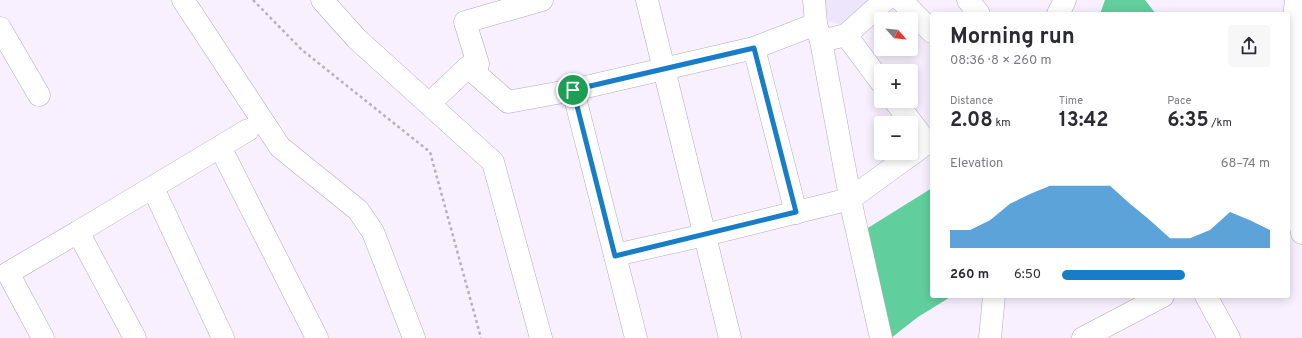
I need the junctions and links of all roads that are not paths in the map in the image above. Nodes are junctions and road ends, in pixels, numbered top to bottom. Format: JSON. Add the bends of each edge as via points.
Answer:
{"nodes":[{"id":1,"x":183,"y":0,"type":"edge"},
{"id":2,"x":322,"y":0,"type":"edge"},
{"id":3,"x":542,"y":0,"type":"edge"},
{"id":4,"x":647,"y":0,"type":"edge"},
{"id":5,"x":814,"y":0,"type":"edge"},
{"id":6,"x":885,"y":0,"type":"edge"},
{"id":7,"x":901,"y":0,"type":"edge"},
{"id":8,"x":968,"y":0,"type":"edge"},
{"id":9,"x":1065,"y":0,"type":"edge"},
{"id":10,"x":1296,"y":0,"type":"edge"},
{"id":11,"x":977,"y":12,"type":"edge"},
{"id":12,"x":1059,"y":12,"type":"edge"},
{"id":13,"x":0,"y":28,"type":"edge"},
{"id":14,"x":930,"y":30,"type":"edge"},
{"id":15,"x":819,"y":33,"type":"junction"},
{"id":16,"x":846,"y":35,"type":"junction"},
{"id":17,"x":754,"y":48,"type":"junction"},
{"id":18,"x":665,"y":69,"type":"junction"},
{"id":19,"x":475,"y":73,"type":"junction"},
{"id":20,"x":874,"y":73,"type":"edge"},
{"id":21,"x":573,"y":90,"type":"junction"},
{"id":22,"x":39,"y":95,"type":"dead end"},
{"id":23,"x":429,"y":104,"type":"junction"},
{"id":24,"x":900,"y":108,"type":"edge"},
{"id":25,"x":248,"y":130,"type":"dead end"},
{"id":26,"x":220,"y":147,"type":"junction"},
{"id":27,"x":153,"y":188,"type":"junction"},
{"id":28,"x":850,"y":199,"type":"junction"},
{"id":29,"x":1296,"y":210,"type":"edge"},
{"id":30,"x":796,"y":212,"type":"junction"},
{"id":31,"x":78,"y":232,"type":"junction"},
{"id":32,"x":1302,"y":233,"type":"edge"},
{"id":33,"x":705,"y":235,"type":"junction"},
{"id":34,"x":615,"y":256,"type":"junction"},
{"id":35,"x":994,"y":298,"type":"edge"},
{"id":36,"x":1160,"y":298,"type":"edge"},
{"id":37,"x":1207,"y":298,"type":"edge"},
{"id":38,"x":1116,"y":330,"type":"edge"},
{"id":39,"x":43,"y":338,"type":"edge"},
{"id":40,"x":135,"y":338,"type":"edge"},
{"id":41,"x":223,"y":338,"type":"edge"},
{"id":42,"x":317,"y":338,"type":"edge"},
{"id":43,"x":414,"y":338,"type":"edge"},
{"id":44,"x":541,"y":338,"type":"edge"},
{"id":45,"x":636,"y":338,"type":"edge"},
{"id":46,"x":730,"y":338,"type":"edge"},
{"id":47,"x":881,"y":338,"type":"edge"},
{"id":48,"x":990,"y":338,"type":"edge"},
{"id":49,"x":1083,"y":338,"type":"edge"},
{"id":50,"x":1229,"y":338,"type":"edge"}],
"edges":[{"from":1,"to":43,"type":"street","via":[[280,147],[358,210],[373,232]]},
{"from":2,"to":23,"type":"street","via":[[357,39]]},
{"from":3,"to":19,"type":"street","via":[[465,22],[478,64]]},
{"from":4,"to":18,"type":"street"},
{"from":5,"to":15,"type":"street"},
{"from":6,"to":16,"type":"street"},
{"from":7,"to":14,"type":"street"},
{"from":8,"to":11,"type":"street"},
{"from":9,"to":12,"type":"street"},
{"from":10,"to":29,"type":"street"},
{"from":13,"to":22,"type":"street"},
{"from":15,"to":16,"type":"street"},
{"from":15,"to":17,"type":"street"},
{"from":15,"to":28,"type":"street"},
{"from":16,"to":20,"type":"street"},
{"from":17,"to":18,"type":"street"},
{"from":17,"to":30,"type":"street"},
{"from":18,"to":21,"type":"street"},
{"from":18,"to":33,"type":"street"},
{"from":19,"to":21,"type":"street","via":[[508,102]]},
{"from":19,"to":23,"type":"street","via":[[468,68]]},
{"from":21,"to":34,"type":"street"},
{"from":23,"to":44,"type":"street","via":[[494,162]]},
{"from":24,"to":28,"type":"street","via":[[926,143]]},
{"from":25,"to":26,"type":"street"},
{"from":26,"to":27,"type":"street"},
{"from":26,"to":42,"type":"street"},
{"from":27,"to":31,"type":"street"},
{"from":27,"to":41,"type":"street"},
{"from":28,"to":30,"type":"street"},
{"from":28,"to":47,"type":"street"},
{"from":29,"to":32,"type":"street"},
{"from":30,"to":33,"type":"street"},
{"from":31,"to":39,"type":"street","via":[[8,273]]},
{"from":31,"to":40,"type":"street"},
{"from":33,"to":34,"type":"street"},
{"from":33,"to":46,"type":"street"},
{"from":34,"to":45,"type":"street"},
{"from":35,"to":48,"type":"street"},
{"from":36,"to":38,"type":"street"},
{"from":37,"to":50,"type":"street"},
{"from":38,"to":49,"type":"street"}]}
